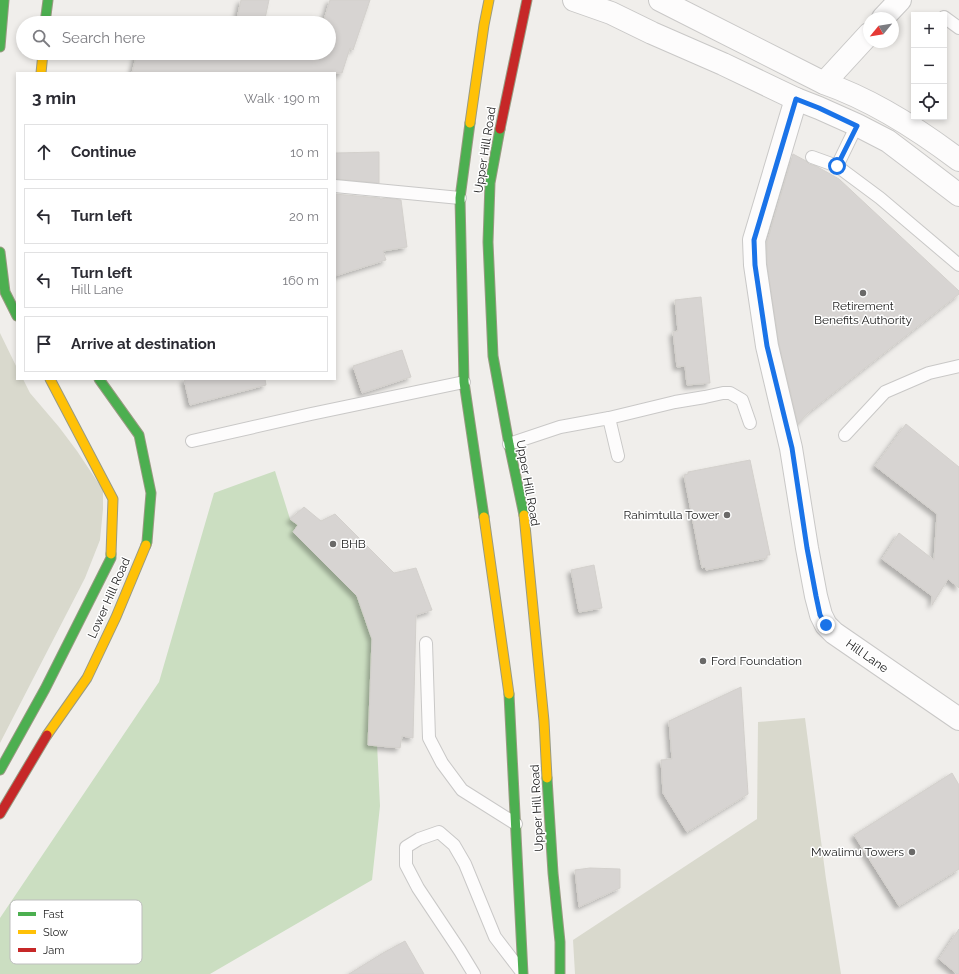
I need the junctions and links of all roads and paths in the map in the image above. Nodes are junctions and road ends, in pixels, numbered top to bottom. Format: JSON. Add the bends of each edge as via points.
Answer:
{"nodes":[{"id":1,"x":4,"y":0,"type":"edge"},
{"id":2,"x":48,"y":0,"type":"edge"},
{"id":3,"x":489,"y":0,"type":"edge"},
{"id":4,"x":527,"y":0,"type":"edge"},
{"id":5,"x":574,"y":0,"type":"edge"},
{"id":6,"x":660,"y":0,"type":"edge"},
{"id":7,"x":900,"y":0,"type":"edge"},
{"id":8,"x":889,"y":12,"type":"edge"},
{"id":9,"x":46,"y":16,"type":"edge"},
{"id":10,"x":947,"y":19,"type":"edge"},
{"id":11,"x":959,"y":28,"type":"edge"},
{"id":12,"x":863,"y":41,"type":"edge"},
{"id":13,"x":0,"y":47,"type":"edge"},
{"id":14,"x":42,"y":60,"type":"edge"},
{"id":15,"x":41,"y":72,"type":"edge"},
{"id":16,"x":824,"y":83,"type":"junction"},
{"id":17,"x":796,"y":99,"type":"junction"},
{"id":18,"x":857,"y":126,"type":"junction"},
{"id":19,"x":812,"y":156,"type":"dead end"},
{"id":20,"x":959,"y":160,"type":"edge"},
{"id":21,"x":837,"y":166,"type":"junction"},
{"id":22,"x":336,"y":186,"type":"edge"},
{"id":23,"x":959,"y":195,"type":"edge"},
{"id":24,"x":460,"y":198,"type":"junction"},
{"id":25,"x":0,"y":252,"type":"edge"},
{"id":26,"x":959,"y":265,"type":"edge"},
{"id":27,"x":16,"y":314,"type":"edge"},
{"id":28,"x":959,"y":366,"type":"edge"},
{"id":29,"x":51,"y":380,"type":"edge"},
{"id":30,"x":100,"y":380,"type":"edge"},
{"id":31,"x":464,"y":382,"type":"junction"},
{"id":32,"x":609,"y":418,"type":"junction"},
{"id":33,"x":750,"y":423,"type":"dead end"},
{"id":34,"x":845,"y":435,"type":"dead end"},
{"id":35,"x":192,"y":441,"type":"dead end"},
{"id":36,"x":509,"y":444,"type":"junction"},
{"id":37,"x":618,"y":456,"type":"dead end"},
{"id":38,"x":426,"y":643,"type":"dead end"},
{"id":39,"x":959,"y":720,"type":"edge"},
{"id":40,"x":0,"y":770,"type":"edge"},
{"id":41,"x":0,"y":814,"type":"edge"},
{"id":42,"x":516,"y":824,"type":"junction"},
{"id":43,"x":474,"y":974,"type":"edge"},
{"id":44,"x":523,"y":974,"type":"edge"},
{"id":45,"x":560,"y":974,"type":"edge"}],
"edges":[{"from":1,"to":13,"type":"street"},
{"from":2,"to":9,"type":"street"},
{"from":3,"to":24,"type":"street","name":"Upper Hill Road"},
{"from":4,"to":36,"type":"street","name":"Upper Hill Road","via":[[490,183],[488,242],[493,356]]},
{"from":5,"to":17,"type":"street","via":[[611,13]]},
{"from":6,"to":16,"type":"street"},
{"from":7,"to":8,"type":"street"},
{"from":10,"to":11,"type":"lane"},
{"from":12,"to":16,"type":"street"},
{"from":14,"to":15,"type":"street"},
{"from":16,"to":20,"type":"street","via":[[844,90],[900,120]]},
{"from":17,"to":18,"type":"street"},
{"from":17,"to":39,"type":"street","name":"Hill Lane","via":[[754,240],[755,265],[767,346],[792,448],[820,615],[834,633]]},
{"from":18,"to":21,"type":"lane"},
{"from":18,"to":23,"type":"street","via":[[888,141]]},
{"from":19,"to":21,"type":"lane"},
{"from":21,"to":26,"type":"lane","via":[[880,198]]},
{"from":22,"to":24,"type":"lane"},
{"from":24,"to":31,"type":"street","name":"Upper Hill Road"},
{"from":25,"to":27,"type":"street","via":[[5,292]]},
{"from":28,"to":34,"type":"lane","via":[[929,374],[885,392]]},
{"from":29,"to":40,"type":"street","name":"Lower Hill Road","via":[[113,499],[111,558],[45,690]]},
{"from":30,"to":41,"type":"street","name":"Lower Hill Road","via":[[139,436],[151,493],[147,542],[87,678],[49,732]]},
{"from":31,"to":35,"type":"lane"},
{"from":31,"to":42,"type":"street","name":"Upper Hill Road","via":[[510,699]]},
{"from":32,"to":33,"type":"lane","via":[[723,393],[742,400]]},
{"from":32,"to":36,"type":"lane","via":[[560,427]]},
{"from":32,"to":37,"type":"lane"},
{"from":36,"to":45,"type":"street","name":"Upper Hill Road","via":[[524,517],[544,721],[560,942]]},
{"from":38,"to":42,"type":"lane","via":[[429,738],[462,790]]},
{"from":42,"to":44,"type":"street","name":"Upper Hill Road"},
{"from":43,"to":44,"type":"lane","via":[[406,865],[406,847],[439,832],[454,845],[465,864],[495,937]]}]}
